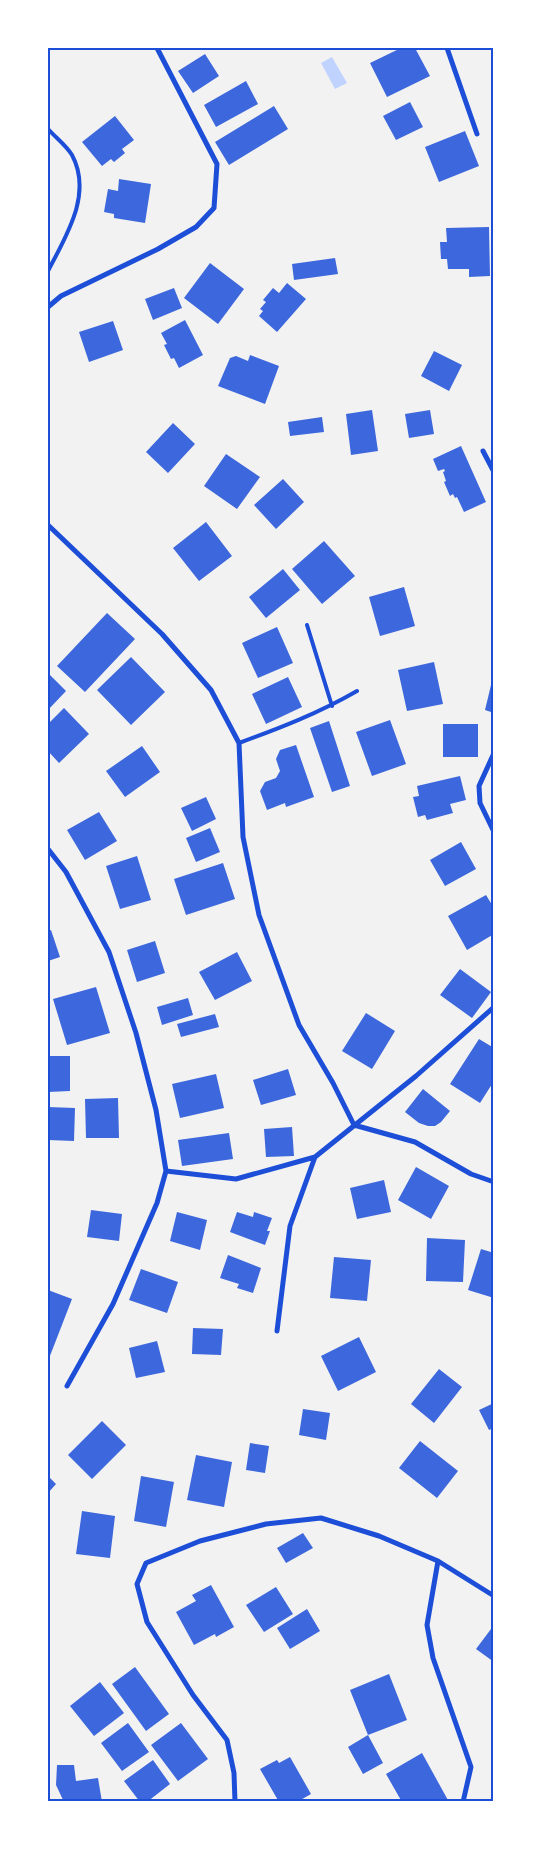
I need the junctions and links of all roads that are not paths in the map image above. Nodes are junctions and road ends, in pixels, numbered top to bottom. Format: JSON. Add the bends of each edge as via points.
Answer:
{"nodes":[{"id":1,"x":157,"y":48,"type":"edge"},
{"id":2,"x":448,"y":48,"type":"edge"},
{"id":3,"x":48,"y":129,"type":"edge"},
{"id":4,"x":477,"y":134,"type":"dead end"},
{"id":5,"x":48,"y":270,"type":"edge"},
{"id":6,"x":48,"y":307,"type":"edge"},
{"id":7,"x":484,"y":450,"type":"dead end"},
{"id":8,"x":494,"y":472,"type":"edge"},
{"id":9,"x":48,"y":525,"type":"edge"},
{"id":10,"x":307,"y":625,"type":"dead end"},
{"id":11,"x":357,"y":691,"type":"dead end"},
{"id":12,"x":332,"y":706,"type":"junction"},
{"id":13,"x":239,"y":743,"type":"junction"},
{"id":14,"x":494,"y":753,"type":"edge"},
{"id":15,"x":494,"y":832,"type":"edge"},
{"id":16,"x":48,"y":849,"type":"edge"},
{"id":17,"x":494,"y":1007,"type":"edge"},
{"id":18,"x":354,"y":1125,"type":"junction"},
{"id":19,"x":315,"y":1157,"type":"junction"},
{"id":20,"x":166,"y":1171,"type":"junction"},
{"id":21,"x":494,"y":1182,"type":"edge"},
{"id":22,"x":277,"y":1331,"type":"dead end"},
{"id":23,"x":67,"y":1386,"type":"dead end"},
{"id":24,"x":438,"y":1561,"type":"junction"},
{"id":25,"x":494,"y":1596,"type":"edge"},
{"id":26,"x":235,"y":1802,"type":"edge"},
{"id":27,"x":462,"y":1802,"type":"edge"}],
"edges":[{"from":1,"to":6,"type":"street","via":[[217,164],[214,208],[196,227],[60,296]]},
{"from":2,"to":4,"type":"street"},
{"from":3,"to":5,"type":"lane","via":[[71,153],[80,174],[79,197],[70,230]]},
{"from":7,"to":8,"type":"street"},
{"from":9,"to":13,"type":"street","via":[[115,588],[211,690]]},
{"from":10,"to":12,"type":"lane"},
{"from":11,"to":12,"type":"lane"},
{"from":12,"to":13,"type":"lane"},
{"from":13,"to":18,"type":"street","via":[[243,837],[259,915],[299,1025]]},
{"from":14,"to":15,"type":"street","via":[[479,786],[480,803]]},
{"from":16,"to":20,"type":"street","via":[[66,872],[109,952],[136,1033],[156,1110]]},
{"from":17,"to":18,"type":"street"},
{"from":18,"to":19,"type":"street"},
{"from":18,"to":21,"type":"street","via":[[415,1142],[471,1174]]},
{"from":19,"to":20,"type":"street","via":[[236,1179]]},
{"from":19,"to":22,"type":"street","via":[[290,1226]]},
{"from":20,"to":23,"type":"street","via":[[158,1203],[113,1304]]},
{"from":24,"to":25,"type":"street"},
{"from":24,"to":26,"type":"street","via":[[380,1536],[321,1518],[266,1524],[200,1541],[146,1563],[138,1584],[147,1622],[193,1696],[227,1740],[234,1772]]},
{"from":24,"to":27,"type":"street","via":[[427,1625],[433,1658],[471,1767]]}]}
